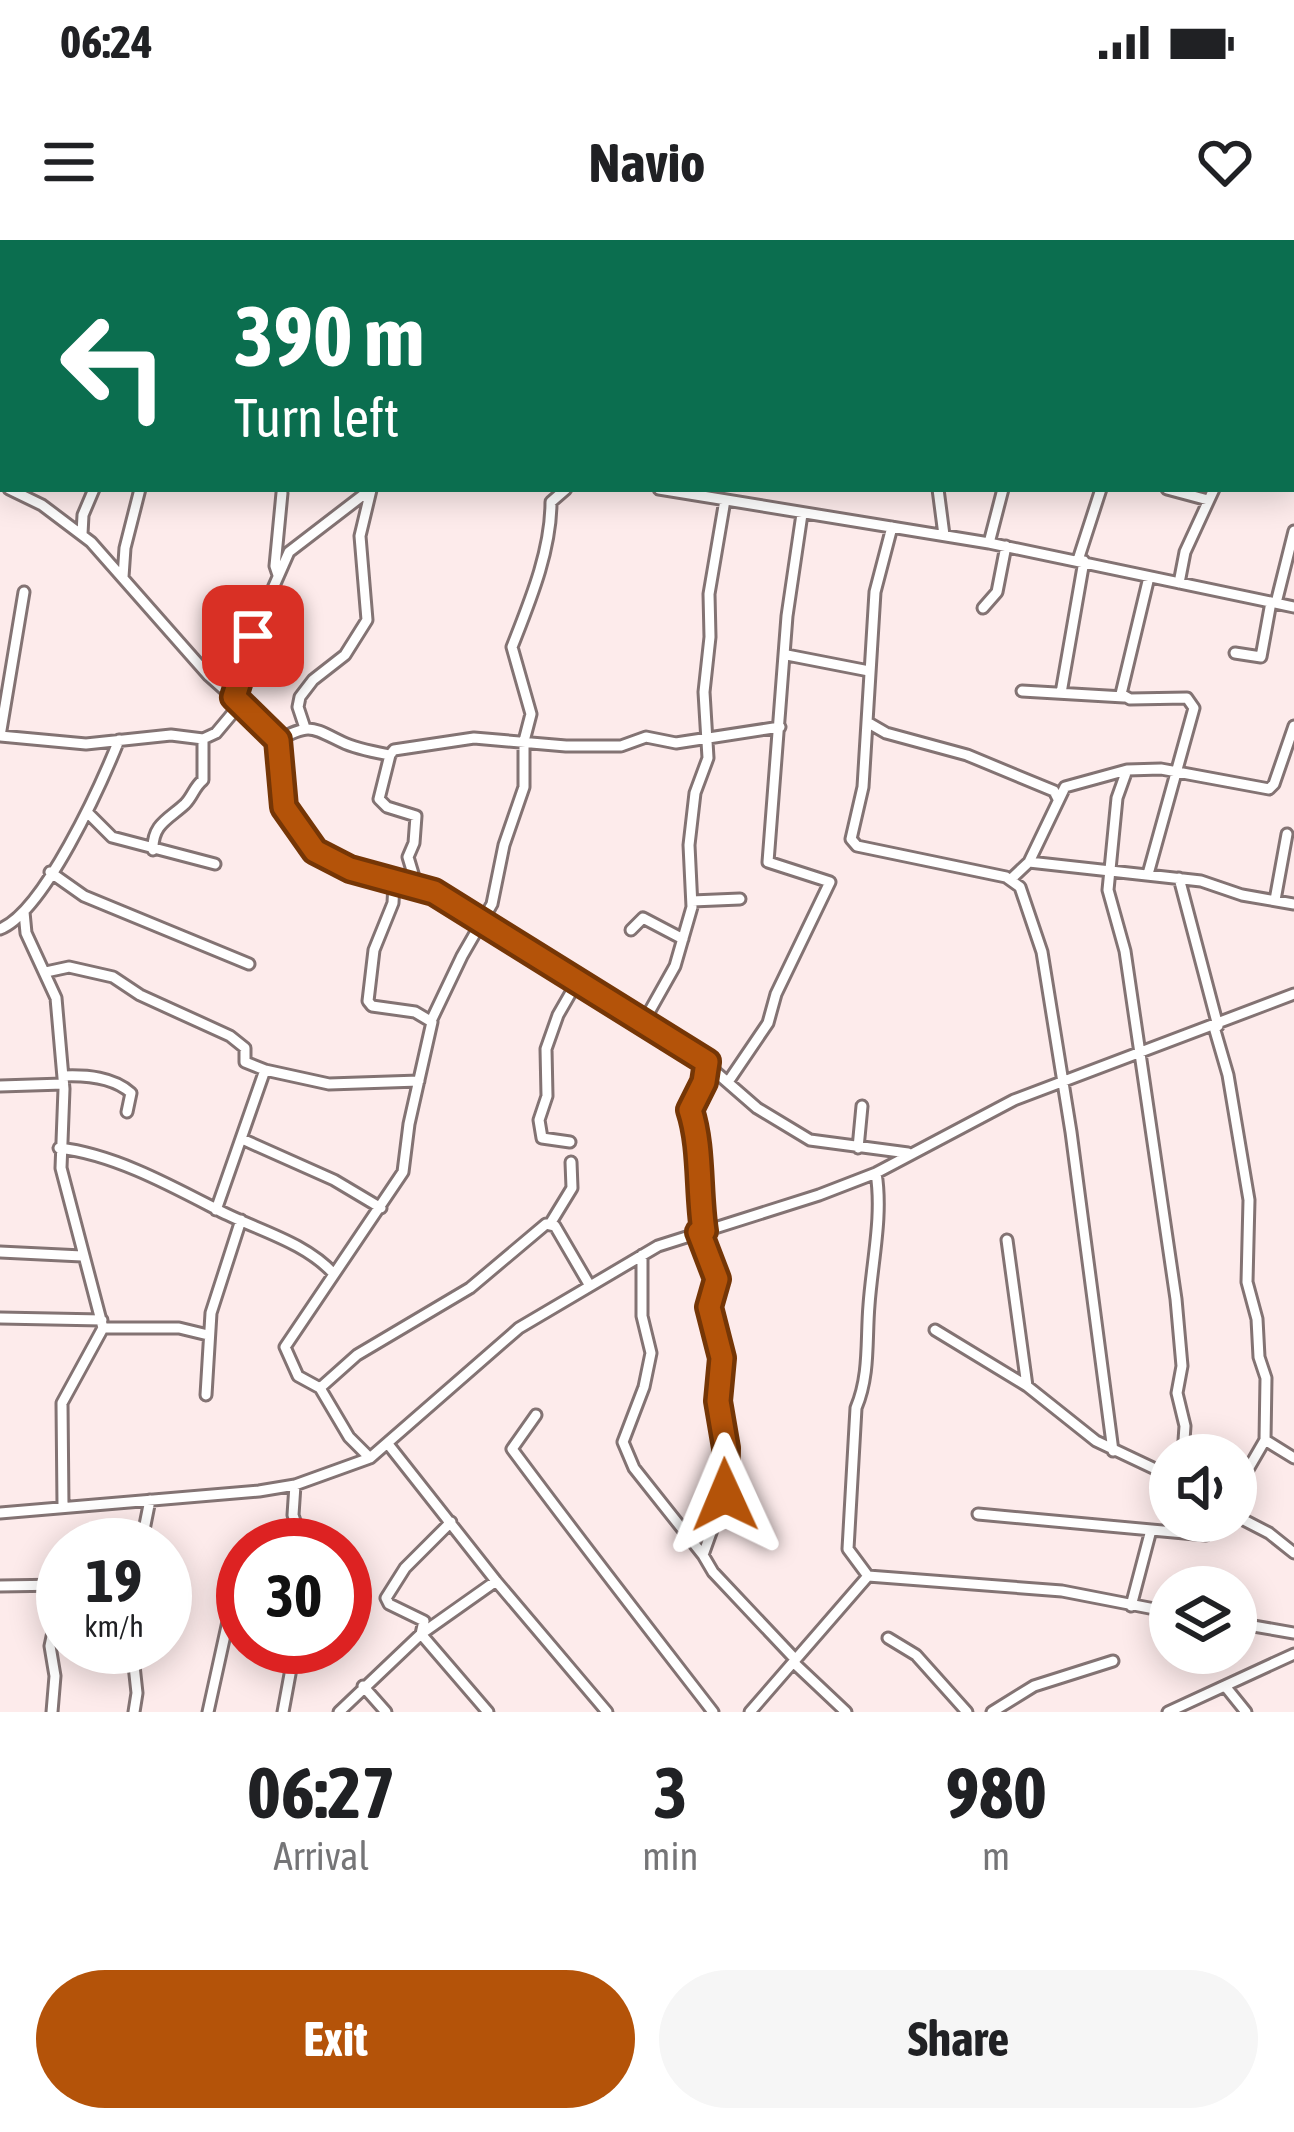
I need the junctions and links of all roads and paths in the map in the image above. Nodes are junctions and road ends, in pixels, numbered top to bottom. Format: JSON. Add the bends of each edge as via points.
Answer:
{"nodes":[{"id":1,"x":4,"y":492,"type":"edge"},
{"id":2,"x":17,"y":492,"type":"edge"},
{"id":3,"x":93,"y":492,"type":"edge"},
{"id":4,"x":139,"y":492,"type":"edge"},
{"id":5,"x":367,"y":492,"type":"edge"},
{"id":6,"x":370,"y":492,"type":"edge"},
{"id":7,"x":563,"y":492,"type":"edge"},
{"id":8,"x":677,"y":492,"type":"edge"},
{"id":9,"x":938,"y":492,"type":"edge"},
{"id":10,"x":1002,"y":492,"type":"edge"},
{"id":11,"x":1100,"y":492,"type":"edge"},
{"id":12,"x":282,"y":493,"type":"dead end"},
{"id":13,"x":1211,"y":494,"type":"edge"},
{"id":14,"x":724,"y":500,"type":"junction"},
{"id":15,"x":3,"y":502,"type":"dead end"},
{"id":16,"x":802,"y":514,"type":"junction"},
{"id":17,"x":892,"y":527,"type":"junction"},
{"id":18,"x":1294,"y":531,"type":"edge"},
{"id":19,"x":82,"y":534,"type":"junction"},
{"id":20,"x":944,"y":535,"type":"junction"},
{"id":21,"x":989,"y":543,"type":"junction"},
{"id":22,"x":1006,"y":546,"type":"junction"},
{"id":23,"x":1081,"y":560,"type":"junction"},
{"id":24,"x":278,"y":575,"type":"junction"},
{"id":25,"x":1149,"y":577,"type":"junction"},
{"id":26,"x":124,"y":581,"type":"junction"},
{"id":27,"x":1179,"y":583,"type":"junction"},
{"id":28,"x":24,"y":592,"type":"dead end"},
{"id":29,"x":1274,"y":603,"type":"junction"},
{"id":30,"x":1294,"y":607,"type":"edge"},
{"id":31,"x":983,"y":608,"type":"dead end"},
{"id":32,"x":1235,"y":653,"type":"dead end"},
{"id":33,"x":787,"y":656,"type":"junction"},
{"id":34,"x":869,"y":671,"type":"junction"},
{"id":35,"x":1022,"y":691,"type":"dead end"},
{"id":36,"x":1061,"y":693,"type":"junction"},
{"id":37,"x":1124,"y":697,"type":"junction"},
{"id":38,"x":238,"y":700,"type":"junction"},
{"id":39,"x":866,"y":722,"type":"junction"},
{"id":40,"x":1294,"y":726,"type":"edge"},
{"id":41,"x":780,"y":727,"type":"junction"},
{"id":42,"x":305,"y":728,"type":"junction"},
{"id":43,"x":4,"y":734,"type":"edge"},
{"id":44,"x":203,"y":739,"type":"junction"},
{"id":45,"x":119,"y":740,"type":"junction"},
{"id":46,"x":278,"y":740,"type":"junction"},
{"id":47,"x":709,"y":740,"type":"junction"},
{"id":48,"x":524,"y":741,"type":"junction"},
{"id":49,"x":390,"y":755,"type":"junction"},
{"id":50,"x":1126,"y":770,"type":"junction"},
{"id":51,"x":1174,"y":770,"type":"junction"},
{"id":52,"x":1059,"y":792,"type":"junction"},
{"id":53,"x":88,"y":813,"type":"junction"},
{"id":54,"x":1287,"y":834,"type":"dead end"},
{"id":55,"x":153,"y":850,"type":"junction"},
{"id":56,"x":1029,"y":862,"type":"junction"},
{"id":57,"x":215,"y":864,"type":"dead end"},
{"id":58,"x":50,"y":872,"type":"junction"},
{"id":59,"x":1107,"y":873,"type":"junction"},
{"id":60,"x":1148,"y":874,"type":"junction"},
{"id":61,"x":1011,"y":879,"type":"junction"},
{"id":62,"x":1184,"y":882,"type":"junction"},
{"id":63,"x":394,"y":883,"type":"junction"},
{"id":64,"x":417,"y":887,"type":"junction"},
{"id":65,"x":740,"y":899,"type":"dead end"},
{"id":66,"x":1275,"y":900,"type":"junction"},
{"id":67,"x":692,"y":901,"type":"junction"},
{"id":68,"x":1294,"y":904,"type":"edge"},
{"id":69,"x":24,"y":912,"type":"junction"},
{"id":70,"x":483,"y":922,"type":"junction"},
{"id":71,"x":0,"y":929,"type":"edge"},
{"id":72,"x":631,"y":930,"type":"dead end"},
{"id":73,"x":683,"y":939,"type":"junction"},
{"id":74,"x":249,"y":964,"type":"dead end"},
{"id":75,"x":46,"y":972,"type":"junction"},
{"id":76,"x":577,"y":982,"type":"junction"},
{"id":77,"x":1294,"y":994,"type":"edge"},
{"id":78,"x":431,"y":1021,"type":"junction"},
{"id":79,"x":644,"y":1023,"type":"junction"},
{"id":80,"x":1216,"y":1026,"type":"junction"},
{"id":81,"x":1141,"y":1052,"type":"junction"},
{"id":82,"x":711,"y":1065,"type":"junction"},
{"id":83,"x":265,"y":1070,"type":"junction"},
{"id":84,"x":63,"y":1080,"type":"junction"},
{"id":85,"x":419,"y":1081,"type":"junction"},
{"id":86,"x":728,"y":1082,"type":"junction"},
{"id":87,"x":1064,"y":1082,"type":"junction"},
{"id":88,"x":0,"y":1087,"type":"edge"},
{"id":89,"x":862,"y":1106,"type":"dead end"},
{"id":90,"x":127,"y":1112,"type":"dead end"},
{"id":91,"x":242,"y":1138,"type":"junction"},
{"id":92,"x":570,"y":1142,"type":"dead end"},
{"id":93,"x":59,"y":1148,"type":"junction"},
{"id":94,"x":858,"y":1148,"type":"junction"},
{"id":95,"x":874,"y":1151,"type":"junction"},
{"id":96,"x":908,"y":1153,"type":"junction"},
{"id":97,"x":571,"y":1162,"type":"dead end"},
{"id":98,"x":879,"y":1171,"type":"junction"},
{"id":99,"x":381,"y":1208,"type":"junction"},
{"id":100,"x":216,"y":1210,"type":"junction"},
{"id":101,"x":241,"y":1220,"type":"junction"},
{"id":102,"x":550,"y":1224,"type":"junction"},
{"id":103,"x":702,"y":1232,"type":"junction"},
{"id":104,"x":1006,"y":1240,"type":"dead end"},
{"id":105,"x":0,"y":1252,"type":"edge"},
{"id":106,"x":642,"y":1255,"type":"junction"},
{"id":107,"x":82,"y":1256,"type":"junction"},
{"id":108,"x":334,"y":1274,"type":"junction"},
{"id":109,"x":590,"y":1286,"type":"junction"},
{"id":110,"x":0,"y":1318,"type":"edge"},
{"id":111,"x":102,"y":1324,"type":"junction"},
{"id":112,"x":934,"y":1330,"type":"dead end"},
{"id":113,"x":208,"y":1335,"type":"junction"},
{"id":114,"x":1027,"y":1386,"type":"junction"},
{"id":115,"x":320,"y":1388,"type":"junction"},
{"id":116,"x":206,"y":1395,"type":"dead end"},
{"id":117,"x":536,"y":1415,"type":"dead end"},
{"id":118,"x":1185,"y":1434,"type":"edge"},
{"id":119,"x":1265,"y":1440,"type":"junction"},
{"id":120,"x":388,"y":1444,"type":"junction"},
{"id":121,"x":1113,"y":1451,"type":"junction"},
{"id":122,"x":1257,"y":1454,"type":"edge"},
{"id":123,"x":370,"y":1458,"type":"junction"},
{"id":124,"x":1294,"y":1458,"type":"edge"},
{"id":125,"x":1149,"y":1467,"type":"edge"},
{"id":126,"x":295,"y":1485,"type":"junction"},
{"id":127,"x":150,"y":1500,"type":"junction"},
{"id":128,"x":64,"y":1506,"type":"junction"},
{"id":129,"x":0,"y":1513,"type":"edge"},
{"id":130,"x":978,"y":1514,"type":"dead end"},
{"id":131,"x":146,"y":1518,"type":"edge"},
{"id":132,"x":294,"y":1518,"type":"edge"},
{"id":133,"x":451,"y":1522,"type":"junction"},
{"id":134,"x":1257,"y":1527,"type":"edge"},
{"id":135,"x":1149,"y":1529,"type":"edge"},
{"id":136,"x":1149,"y":1537,"type":"edge"},
{"id":137,"x":1294,"y":1553,"type":"edge"},
{"id":138,"x":703,"y":1555,"type":"junction"},
{"id":139,"x":868,"y":1576,"type":"junction"},
{"id":140,"x":496,"y":1581,"type":"junction"},
{"id":141,"x":36,"y":1585,"type":"edge"},
{"id":142,"x":0,"y":1586,"type":"edge"},
{"id":143,"x":1131,"y":1606,"type":"junction"},
{"id":144,"x":1149,"y":1609,"type":"edge"},
{"id":145,"x":1257,"y":1627,"type":"edge"},
{"id":146,"x":421,"y":1634,"type":"junction"},
{"id":147,"x":1294,"y":1634,"type":"edge"},
{"id":148,"x":888,"y":1638,"type":"dead end"},
{"id":149,"x":1294,"y":1654,"type":"edge"},
{"id":150,"x":794,"y":1661,"type":"junction"},
{"id":151,"x":1113,"y":1661,"type":"dead end"},
{"id":152,"x":55,"y":1674,"type":"edge"},
{"id":153,"x":135,"y":1674,"type":"edge"},
{"id":154,"x":216,"y":1674,"type":"edge"},
{"id":155,"x":293,"y":1674,"type":"edge"},
{"id":156,"x":363,"y":1686,"type":"junction"},
{"id":157,"x":1226,"y":1686,"type":"junction"},
{"id":158,"x":52,"y":1712,"type":"edge"},
{"id":159,"x":134,"y":1712,"type":"edge"},
{"id":160,"x":208,"y":1712,"type":"edge"},
{"id":161,"x":284,"y":1712,"type":"edge"},
{"id":162,"x":340,"y":1712,"type":"edge"},
{"id":163,"x":386,"y":1712,"type":"edge"},
{"id":164,"x":488,"y":1712,"type":"edge"},
{"id":165,"x":607,"y":1712,"type":"edge"},
{"id":166,"x":713,"y":1712,"type":"edge"},
{"id":167,"x":750,"y":1712,"type":"edge"},
{"id":168,"x":846,"y":1712,"type":"edge"},
{"id":169,"x":968,"y":1712,"type":"edge"},
{"id":170,"x":992,"y":1712,"type":"edge"},
{"id":171,"x":1168,"y":1712,"type":"edge"},
{"id":172,"x":1246,"y":1712,"type":"edge"}],
"edges":[{"from":1,"to":15,"type":"street"},
{"from":2,"to":19,"type":"street"},
{"from":3,"to":19,"type":"street"},
{"from":4,"to":26,"type":"street"},
{"from":5,"to":24,"type":"street","via":[[294,547]]},
{"from":6,"to":42,"type":"street","via":[[360,536],[367,620],[345,655],[300,697]]},
{"from":7,"to":48,"type":"street","via":[[551,502],[532,601],[512,646],[531,713]]},
{"from":8,"to":14,"type":"street"},
{"from":9,"to":20,"type":"street"},
{"from":10,"to":21,"type":"street"},
{"from":11,"to":23,"type":"street"},
{"from":12,"to":24,"type":"street"},
{"from":13,"to":27,"type":"street"},
{"from":14,"to":16,"type":"street"},
{"from":14,"to":47,"type":"street","via":[[709,594]]},
{"from":16,"to":17,"type":"street"},
{"from":16,"to":33,"type":"street"},
{"from":17,"to":20,"type":"street"},
{"from":17,"to":34,"type":"street","via":[[876,583]]},
{"from":18,"to":29,"type":"street"},
{"from":19,"to":26,"type":"street"},
{"from":20,"to":21,"type":"street"},
{"from":21,"to":22,"type":"street"},
{"from":22,"to":23,"type":"street"},
{"from":22,"to":31,"type":"street","via":[[998,592]]},
{"from":23,"to":25,"type":"street"},
{"from":23,"to":36,"type":"street"},
{"from":24,"to":38,"type":"street"},
{"from":25,"to":27,"type":"street"},
{"from":25,"to":37,"type":"street"},
{"from":26,"to":38,"type":"street"},
{"from":27,"to":29,"type":"street"},
{"from":28,"to":43,"type":"street"},
{"from":29,"to":30,"type":"street"},
{"from":29,"to":32,"type":"street","via":[[1261,657]]},
{"from":33,"to":34,"type":"street"},
{"from":33,"to":41,"type":"street"},
{"from":34,"to":39,"type":"street"},
{"from":35,"to":36,"type":"street"},
{"from":36,"to":37,"type":"street"},
{"from":37,"to":51,"type":"street","via":[[1192,701]]},
{"from":38,"to":44,"type":"street","via":[[216,734]]},
{"from":38,"to":46,"type":"street"},
{"from":39,"to":52,"type":"street"},
{"from":39,"to":61,"type":"street","via":[[854,844]]},
{"from":40,"to":51,"type":"street","via":[[1269,789]]},
{"from":41,"to":47,"type":"street"},
{"from":41,"to":86,"type":"street","via":[[768,862],[830,882],[767,1023]]},
{"from":42,"to":46,"type":"street"},
{"from":42,"to":49,"type":"street"},
{"from":43,"to":45,"type":"street"},
{"from":44,"to":45,"type":"street"},
{"from":44,"to":55,"type":"street","via":[[203,779],[162,820]]},
{"from":45,"to":53,"type":"street"},
{"from":46,"to":63,"type":"street","via":[[280,796],[304,840],[336,862]]},
{"from":47,"to":48,"type":"street"},
{"from":47,"to":67,"type":"street","via":[[689,845]]},
{"from":48,"to":49,"type":"street","via":[[474,738]]},
{"from":48,"to":70,"type":"street","via":[[524,787]]},
{"from":49,"to":64,"type":"street","via":[[379,799],[416,815],[408,856]]},
{"from":50,"to":51,"type":"street"},
{"from":50,"to":52,"type":"street"},
{"from":50,"to":59,"type":"street"},
{"from":51,"to":60,"type":"street"},
{"from":52,"to":56,"type":"street"},
{"from":53,"to":55,"type":"street","via":[[104,832]]},
{"from":53,"to":58,"type":"street"},
{"from":54,"to":66,"type":"street"},
{"from":55,"to":57,"type":"street"},
{"from":56,"to":59,"type":"street"},
{"from":56,"to":61,"type":"street"},
{"from":58,"to":69,"type":"street"},
{"from":58,"to":74,"type":"street","via":[[84,896]]},
{"from":59,"to":60,"type":"street"},
{"from":59,"to":81,"type":"street"},
{"from":60,"to":62,"type":"street"},
{"from":61,"to":87,"type":"street","via":[[1037,930]]},
{"from":62,"to":66,"type":"street"},
{"from":62,"to":80,"type":"street"},
{"from":63,"to":64,"type":"street"},
{"from":63,"to":78,"type":"street","via":[[368,1001]]},
{"from":64,"to":70,"type":"street"},
{"from":65,"to":67,"type":"street"},
{"from":66,"to":68,"type":"street"},
{"from":67,"to":73,"type":"street"},
{"from":69,"to":71,"type":"street"},
{"from":69,"to":75,"type":"street"},
{"from":70,"to":76,"type":"street"},
{"from":70,"to":78,"type":"street"},
{"from":72,"to":73,"type":"street","via":[[643,917]]},
{"from":73,"to":79,"type":"street"},
{"from":75,"to":83,"type":"street","via":[[68,968],[125,984],[230,1036],[245,1048],[245,1062]]},
{"from":75,"to":84,"type":"street"},
{"from":76,"to":79,"type":"street"},
{"from":76,"to":92,"type":"street","via":[[546,1049],[539,1120],[542,1138]]},
{"from":77,"to":80,"type":"street"},
{"from":78,"to":85,"type":"street"},
{"from":79,"to":82,"type":"street"},
{"from":80,"to":81,"type":"street"},
{"from":80,"to":119,"type":"street","via":[[1249,1200],[1247,1282],[1266,1378]]},
{"from":81,"to":87,"type":"street"},
{"from":81,"to":118,"type":"street","via":[[1176,1299]]},
{"from":82,"to":86,"type":"street"},
{"from":82,"to":103,"type":"street","via":[[690,1110]]},
{"from":83,"to":85,"type":"street","via":[[329,1084]]},
{"from":83,"to":91,"type":"street"},
{"from":84,"to":88,"type":"street"},
{"from":84,"to":90,"type":"street","via":[[97,1077],[125,1087]]},
{"from":84,"to":93,"type":"street"},
{"from":85,"to":99,"type":"street","via":[[403,1172]]},
{"from":86,"to":94,"type":"street","via":[[810,1140]]},
{"from":87,"to":96,"type":"street"},
{"from":87,"to":121,"type":"street"},
{"from":89,"to":94,"type":"street"},
{"from":91,"to":99,"type":"street"},
{"from":91,"to":100,"type":"street"},
{"from":93,"to":100,"type":"street"},
{"from":93,"to":107,"type":"street"},
{"from":94,"to":95,"type":"street"},
{"from":95,"to":96,"type":"street"},
{"from":95,"to":98,"type":"street"},
{"from":96,"to":98,"type":"street"},
{"from":97,"to":102,"type":"street","via":[[572,1188]]},
{"from":98,"to":103,"type":"street"},
{"from":98,"to":139,"type":"street","via":[[848,1549]]},
{"from":99,"to":108,"type":"street"},
{"from":100,"to":101,"type":"street"},
{"from":101,"to":108,"type":"street"},
{"from":101,"to":113,"type":"street"},
{"from":102,"to":109,"type":"street"},
{"from":102,"to":115,"type":"street"},
{"from":103,"to":106,"type":"street"},
{"from":103,"to":138,"type":"street","via":[[717,1279],[709,1307],[722,1358],[718,1401],[728,1485]]},
{"from":104,"to":114,"type":"street"},
{"from":105,"to":107,"type":"street"},
{"from":106,"to":109,"type":"street"},
{"from":106,"to":138,"type":"street","via":[[651,1353],[623,1442],[634,1468]]},
{"from":107,"to":111,"type":"street"},
{"from":108,"to":115,"type":"street","via":[[285,1347],[303,1382]]},
{"from":109,"to":120,"type":"street","via":[[519,1328]]},
{"from":110,"to":111,"type":"street"},
{"from":111,"to":113,"type":"street"},
{"from":111,"to":128,"type":"street","via":[[62,1402]]},
{"from":112,"to":114,"type":"street"},
{"from":113,"to":116,"type":"street"},
{"from":114,"to":121,"type":"street"},
{"from":115,"to":123,"type":"street"},
{"from":117,"to":166,"type":"street","via":[[512,1449]]},
{"from":119,"to":122,"type":"street"},
{"from":119,"to":124,"type":"street"},
{"from":120,"to":123,"type":"street"},
{"from":120,"to":133,"type":"street"},
{"from":121,"to":125,"type":"street"},
{"from":123,"to":126,"type":"street"},
{"from":126,"to":127,"type":"street"},
{"from":126,"to":132,"type":"street"},
{"from":127,"to":128,"type":"street"},
{"from":127,"to":131,"type":"street"},
{"from":128,"to":129,"type":"street"},
{"from":130,"to":135,"type":"street"},
{"from":133,"to":140,"type":"street"},
{"from":133,"to":146,"type":"street","via":[[386,1598],[424,1622]]},
{"from":134,"to":137,"type":"street"},
{"from":136,"to":143,"type":"street"},
{"from":138,"to":150,"type":"street"},
{"from":139,"to":143,"type":"street","via":[[1062,1591]]},
{"from":139,"to":150,"type":"street"},
{"from":140,"to":146,"type":"street"},
{"from":140,"to":165,"type":"street"},
{"from":141,"to":142,"type":"street"},
{"from":143,"to":144,"type":"street"},
{"from":145,"to":147,"type":"street"},
{"from":146,"to":156,"type":"street"},
{"from":146,"to":164,"type":"street"},
{"from":148,"to":169,"type":"street","via":[[916,1655]]},
{"from":149,"to":157,"type":"street"},
{"from":150,"to":167,"type":"street"},
{"from":150,"to":168,"type":"street"},
{"from":151,"to":170,"type":"street","via":[[1034,1686]]},
{"from":152,"to":158,"type":"street"},
{"from":153,"to":159,"type":"street"},
{"from":154,"to":160,"type":"street"},
{"from":155,"to":161,"type":"street"},
{"from":156,"to":162,"type":"street"},
{"from":156,"to":163,"type":"street"},
{"from":157,"to":171,"type":"street"},
{"from":157,"to":172,"type":"street"}]}
